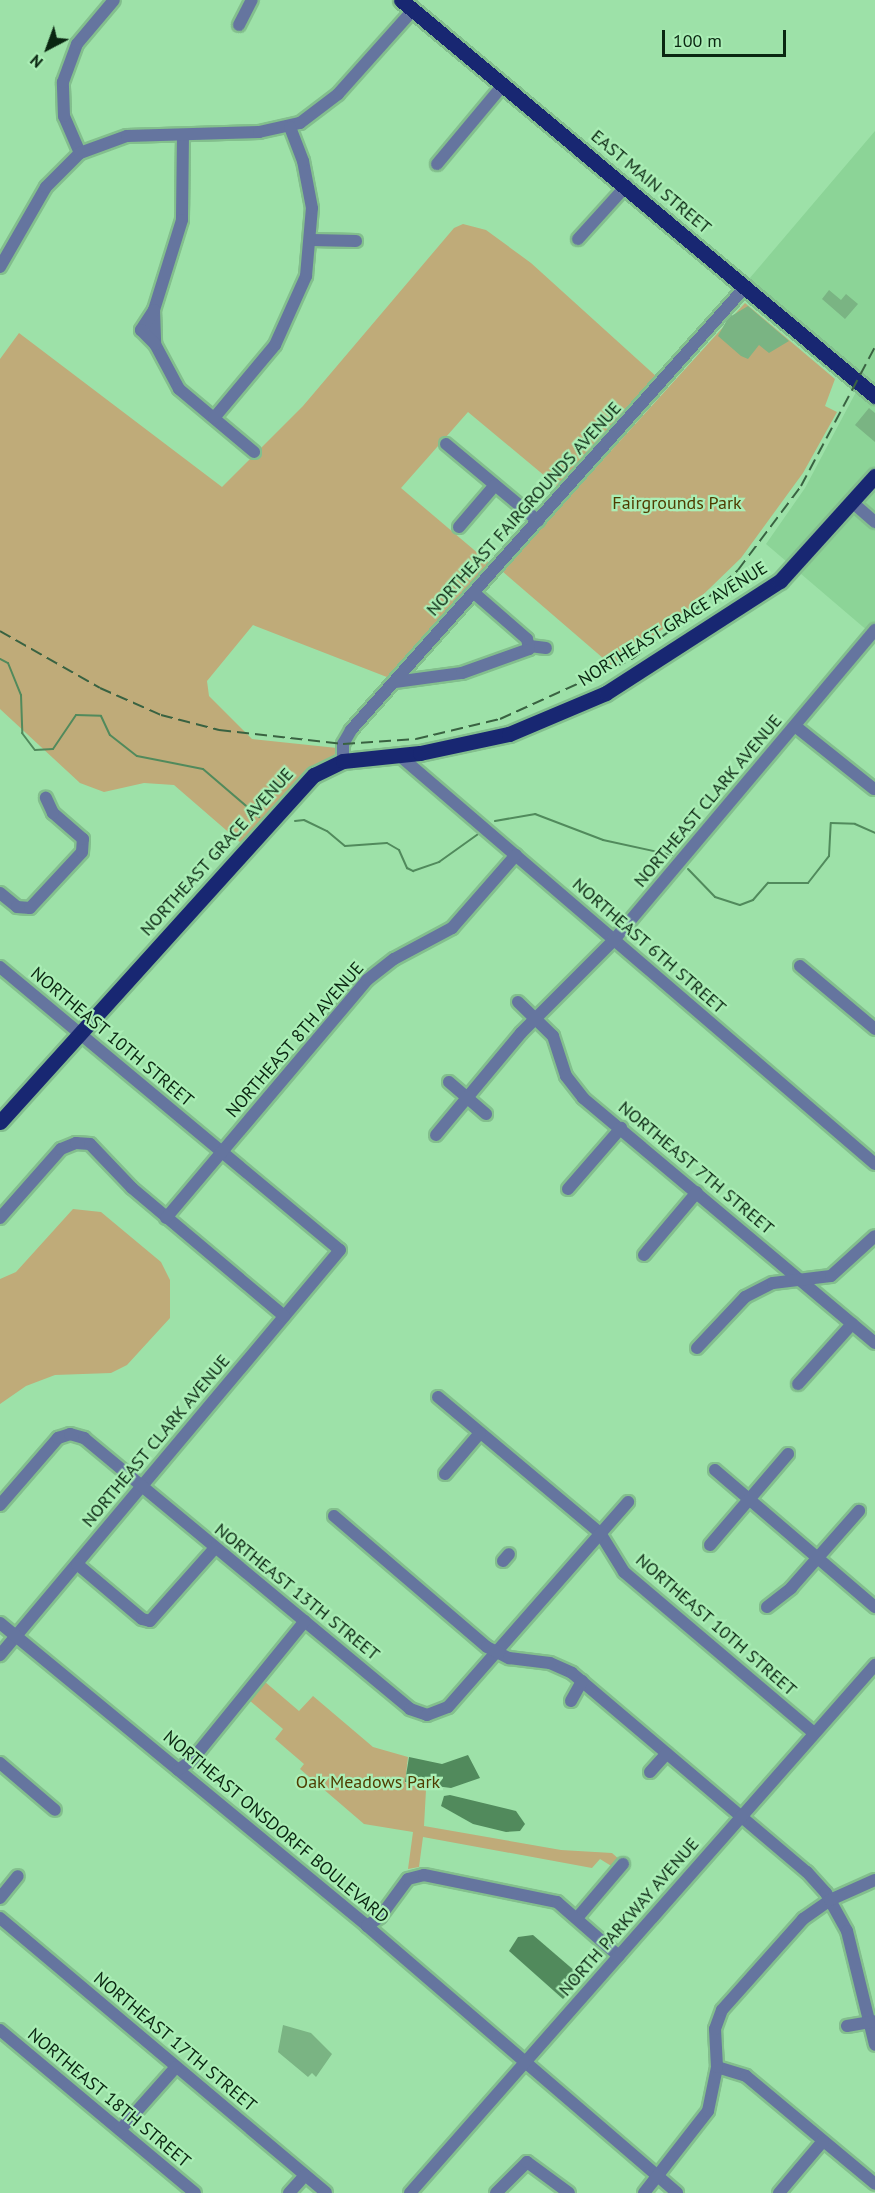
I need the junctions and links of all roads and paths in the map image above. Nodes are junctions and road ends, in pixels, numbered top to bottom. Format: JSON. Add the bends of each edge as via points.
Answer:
{"nodes":[{"id":1,"x":114,"y":0,"type":"edge"},
{"id":2,"x":252,"y":0,"type":"edge"},
{"id":3,"x":407,"y":5,"type":"edge"},
{"id":4,"x":239,"y":25,"type":"dead end"},
{"id":5,"x":503,"y":85,"type":"junction"},
{"id":6,"x":290,"y":128,"type":"junction"},
{"id":7,"x":183,"y":135,"type":"junction"},
{"id":8,"x":80,"y":153,"type":"junction"},
{"id":9,"x":437,"y":164,"type":"dead end"},
{"id":10,"x":626,"y":186,"type":"junction"},
{"id":11,"x":578,"y":239,"type":"dead end"},
{"id":12,"x":312,"y":240,"type":"junction"},
{"id":13,"x":356,"y":242,"type":"dead end"},
{"id":14,"x":0,"y":267,"type":"edge"},
{"id":15,"x":746,"y":286,"type":"junction"},
{"id":16,"x":874,"y":392,"type":"edge"},
{"id":17,"x":214,"y":418,"type":"junction"},
{"id":18,"x":446,"y":444,"type":"dead end"},
{"id":19,"x":254,"y":452,"type":"dead end"},
{"id":20,"x":875,"y":476,"type":"edge"},
{"id":21,"x":495,"y":485,"type":"junction"},
{"id":22,"x":853,"y":503,"type":"junction"},
{"id":23,"x":538,"y":521,"type":"junction"},
{"id":24,"x":875,"y":522,"type":"edge"},
{"id":25,"x":459,"y":527,"type":"dead end"},
{"id":26,"x":474,"y":593,"type":"junction"},
{"id":27,"x":875,"y":630,"type":"edge"},
{"id":28,"x":530,"y":646,"type":"junction"},
{"id":29,"x":546,"y":648,"type":"dead end"},
{"id":30,"x":394,"y":682,"type":"junction"},
{"id":31,"x":795,"y":726,"type":"junction"},
{"id":32,"x":400,"y":756,"type":"junction"},
{"id":33,"x":343,"y":761,"type":"junction"},
{"id":34,"x":874,"y":789,"type":"edge"},
{"id":35,"x":46,"y":798,"type":"dead end"},
{"id":36,"x":516,"y":855,"type":"junction"},
{"id":37,"x":0,"y":893,"type":"edge"},
{"id":38,"x":613,"y":941,"type":"junction"},
{"id":39,"x":800,"y":966,"type":"dead end"},
{"id":40,"x":0,"y":967,"type":"edge"},
{"id":41,"x":518,"y":1002,"type":"dead end"},
{"id":42,"x":536,"y":1018,"type":"junction"},
{"id":43,"x":875,"y":1029,"type":"edge"},
{"id":44,"x":79,"y":1034,"type":"junction"},
{"id":45,"x":449,"y":1082,"type":"dead end"},
{"id":46,"x":468,"y":1098,"type":"junction"},
{"id":47,"x":486,"y":1114,"type":"dead end"},
{"id":48,"x":0,"y":1122,"type":"edge"},
{"id":49,"x":621,"y":1128,"type":"junction"},
{"id":50,"x":436,"y":1135,"type":"dead end"},
{"id":51,"x":223,"y":1151,"type":"junction"},
{"id":52,"x":875,"y":1164,"type":"edge"},
{"id":53,"x":568,"y":1189,"type":"dead end"},
{"id":54,"x":697,"y":1192,"type":"junction"},
{"id":55,"x":0,"y":1218,"type":"edge"},
{"id":56,"x":166,"y":1218,"type":"junction"},
{"id":57,"x":875,"y":1236,"type":"edge"},
{"id":58,"x":340,"y":1250,"type":"joint"},
{"id":59,"x":644,"y":1255,"type":"dead end"},
{"id":60,"x":801,"y":1281,"type":"junction"},
{"id":61,"x":284,"y":1316,"type":"junction"},
{"id":62,"x":852,"y":1324,"type":"junction"},
{"id":63,"x":875,"y":1343,"type":"edge"},
{"id":64,"x":697,"y":1348,"type":"dead end"},
{"id":65,"x":798,"y":1383,"type":"dead end"},
{"id":66,"x":438,"y":1397,"type":"dead end"},
{"id":67,"x":480,"y":1432,"type":"junction"},
{"id":68,"x":788,"y":1454,"type":"dead end"},
{"id":69,"x":715,"y":1470,"type":"dead end"},
{"id":70,"x":445,"y":1474,"type":"dead end"},
{"id":71,"x":142,"y":1486,"type":"junction"},
{"id":72,"x":749,"y":1500,"type":"junction"},
{"id":73,"x":628,"y":1502,"type":"dead end"},
{"id":74,"x":0,"y":1505,"type":"edge"},
{"id":75,"x":859,"y":1511,"type":"dead end"},
{"id":76,"x":334,"y":1516,"type":"dead end"},
{"id":77,"x":600,"y":1533,"type":"junction"},
{"id":78,"x":710,"y":1545,"type":"dead end"},
{"id":79,"x":215,"y":1548,"type":"junction"},
{"id":80,"x":817,"y":1558,"type":"junction"},
{"id":81,"x":77,"y":1564,"type":"junction"},
{"id":82,"x":766,"y":1607,"type":"dead end"},
{"id":83,"x":875,"y":1607,"type":"edge"},
{"id":84,"x":305,"y":1621,"type":"junction"},
{"id":85,"x":0,"y":1623,"type":"edge"},
{"id":86,"x":15,"y":1636,"type":"junction"},
{"id":87,"x":496,"y":1652,"type":"junction"},
{"id":88,"x":0,"y":1655,"type":"edge"},
{"id":89,"x":875,"y":1665,"type":"edge"},
{"id":90,"x":582,"y":1681,"type":"junction"},
{"id":91,"x":571,"y":1701,"type":"dead end"},
{"id":92,"x":814,"y":1733,"type":"junction"},
{"id":93,"x":667,"y":1753,"type":"junction"},
{"id":94,"x":0,"y":1763,"type":"edge"},
{"id":95,"x":182,"y":1765,"type":"junction"},
{"id":96,"x":650,"y":1772,"type":"dead end"},
{"id":97,"x":55,"y":1810,"type":"dead end"},
{"id":98,"x":742,"y":1816,"type":"junction"},
{"id":99,"x":623,"y":1864,"type":"dead end"},
{"id":100,"x":18,"y":1876,"type":"dead end"},
{"id":101,"x":875,"y":1880,"type":"edge"},
{"id":102,"x":0,"y":1898,"type":"edge"},
{"id":103,"x":830,"y":1900,"type":"junction"},
{"id":104,"x":0,"y":1918,"type":"edge"},
{"id":105,"x":577,"y":1918,"type":"junction"},
{"id":106,"x":370,"y":1922,"type":"junction"},
{"id":107,"x":619,"y":1956,"type":"junction"},
{"id":108,"x":871,"y":2022,"type":"edge"},
{"id":109,"x":847,"y":2026,"type":"dead end"},
{"id":110,"x":0,"y":2030,"type":"edge"},
{"id":111,"x":875,"y":2045,"type":"edge"},
{"id":112,"x":524,"y":2065,"type":"junction"},
{"id":113,"x":176,"y":2067,"type":"junction"},
{"id":114,"x":717,"y":2067,"type":"junction"},
{"id":115,"x":120,"y":2130,"type":"junction"},
{"id":116,"x":823,"y":2141,"type":"junction"},
{"id":117,"x":305,"y":2175,"type":"junction"},
{"id":118,"x":658,"y":2177,"type":"junction"},
{"id":119,"x":875,"y":2184,"type":"edge"},
{"id":120,"x":195,"y":2193,"type":"edge"},
{"id":121,"x":289,"y":2193,"type":"edge"},
{"id":122,"x":326,"y":2193,"type":"edge"},
{"id":123,"x":410,"y":2193,"type":"edge"},
{"id":124,"x":496,"y":2193,"type":"edge"},
{"id":125,"x":569,"y":2193,"type":"edge"},
{"id":126,"x":644,"y":2193,"type":"edge"},
{"id":127,"x":676,"y":2193,"type":"edge"},
{"id":128,"x":779,"y":2193,"type":"edge"}],
"edges":[{"from":1,"to":8,"type":"street","via":[[77,44],[63,82],[64,116]]},
{"from":2,"to":4,"type":"street"},
{"from":3,"to":5,"type":"main road","name":"EAST MAIN STREET"},
{"from":3,"to":6,"type":"street","via":[[327,106]]},
{"from":5,"to":9,"type":"street"},
{"from":5,"to":10,"type":"main road","name":"EAST MAIN STREET"},
{"from":6,"to":7,"type":"street"},
{"from":6,"to":12,"type":"street","via":[[309,184]]},
{"from":7,"to":8,"type":"street","via":[[127,136]]},
{"from":7,"to":17,"type":"street","via":[[182,220],[154,310],[155,344],[172,381]]},
{"from":8,"to":14,"type":"street","via":[[46,187]]},
{"from":10,"to":11,"type":"street"},
{"from":10,"to":15,"type":"main road","name":"EAST MAIN STREET"},
{"from":12,"to":13,"type":"street"},
{"from":12,"to":17,"type":"street","via":[[306,276],[290,320]]},
{"from":15,"to":16,"type":"main road","name":"EAST MAIN STREET"},
{"from":15,"to":23,"type":"street","name":"NORTHEAST FAIRGROUNDS AVENUE"},
{"from":17,"to":19,"type":"street"},
{"from":18,"to":21,"type":"street"},
{"from":20,"to":22,"type":"main road","name":"NORTHEAST GRACE AVENUE"},
{"from":21,"to":23,"type":"street"},
{"from":21,"to":25,"type":"street"},
{"from":22,"to":24,"type":"street"},
{"from":22,"to":32,"type":"main road","name":"NORTHEAST GRACE AVENUE","via":[[780,581],[606,693],[509,734]]},
{"from":23,"to":26,"type":"street","name":"NORTHEAST FAIRGROUNDS AVENUE"},
{"from":26,"to":28,"type":"street","via":[[527,639]]},
{"from":26,"to":30,"type":"street","name":"NORTHEAST FAIRGROUNDS AVENUE"},
{"from":27,"to":31,"type":"street","name":"NORTHEAST CLARK AVENUE"},
{"from":28,"to":29,"type":"street"},
{"from":28,"to":30,"type":"street","via":[[524,652],[462,673],[402,685]]},
{"from":30,"to":33,"type":"street","name":"NORTHEAST FAIRGROUNDS AVENUE","via":[[351,730],[343,744]]},
{"from":31,"to":34,"type":"street"},
{"from":31,"to":38,"type":"street","name":"NORTHEAST CLARK AVENUE"},
{"from":32,"to":33,"type":"main road","name":"NORTHEAST GRACE AVENUE"},
{"from":32,"to":36,"type":"street","name":"NORTHEAST 6TH STREET"},
{"from":33,"to":44,"type":"main road","name":"NORTHEAST GRACE AVENUE","via":[[303,784]]},
{"from":35,"to":37,"type":"street","via":[[53,813],[83,839],[84,847],[35,904],[23,909]]},
{"from":36,"to":38,"type":"street","name":"NORTHEAST 6TH STREET"},
{"from":36,"to":51,"type":"street","name":"NORTHEAST 8TH AVENUE","via":[[452,928],[394,959],[367,980]]},
{"from":38,"to":42,"type":"street","name":"NORTHEAST CLARK AVENUE"},
{"from":38,"to":52,"type":"street","name":"NORTHEAST 6TH STREET"},
{"from":39,"to":43,"type":"street"},
{"from":40,"to":44,"type":"street","name":"NORTHEAST 10TH STREET"},
{"from":41,"to":42,"type":"street","name":"NORTHEAST 7TH STREET"},
{"from":42,"to":46,"type":"street","name":"NORTHEAST CLARK AVENUE"},
{"from":42,"to":49,"type":"street","name":"NORTHEAST 7TH STREET","via":[[553,1036],[570,1082]]},
{"from":44,"to":48,"type":"main road","name":"NORTHEAST GRACE AVENUE"},
{"from":44,"to":51,"type":"street","name":"NORTHEAST 10TH STREET"},
{"from":45,"to":46,"type":"street"},
{"from":46,"to":47,"type":"street"},
{"from":46,"to":50,"type":"street","name":"NORTHEAST CLARK AVENUE"},
{"from":49,"to":53,"type":"street"},
{"from":49,"to":54,"type":"street","name":"NORTHEAST 7TH STREET"},
{"from":51,"to":56,"type":"street","name":"NORTHEAST 8TH AVENUE"},
{"from":51,"to":58,"type":"street","name":"NORTHEAST 10TH STREET"},
{"from":54,"to":59,"type":"street"},
{"from":54,"to":60,"type":"street","name":"NORTHEAST 7TH STREET"},
{"from":55,"to":56,"type":"street","via":[[61,1149],[76,1143],[95,1147]]},
{"from":56,"to":61,"type":"street"},
{"from":57,"to":60,"type":"street","via":[[831,1276]]},
{"from":58,"to":61,"type":"street","name":"NORTHEAST CLARK AVENUE"},
{"from":60,"to":62,"type":"street","name":"NORTHEAST 7TH STREET"},
{"from":60,"to":64,"type":"street","via":[[773,1283],[745,1297]]},
{"from":61,"to":71,"type":"street","name":"NORTHEAST CLARK AVENUE"},
{"from":62,"to":63,"type":"street","name":"NORTHEAST 7TH STREET"},
{"from":62,"to":65,"type":"street"},
{"from":66,"to":67,"type":"street","name":"NORTHEAST 10TH STREET"},
{"from":67,"to":70,"type":"street"},
{"from":67,"to":77,"type":"street","name":"NORTHEAST 10TH STREET"},
{"from":68,"to":72,"type":"street"},
{"from":69,"to":72,"type":"street"},
{"from":71,"to":74,"type":"street","name":"NORTHEAST 13TH STREET","via":[[90,1442],[70,1434],[53,1443]]},
{"from":71,"to":79,"type":"street","name":"NORTHEAST 13TH STREET"},
{"from":71,"to":81,"type":"street","name":"NORTHEAST CLARK AVENUE"},
{"from":72,"to":78,"type":"street"},
{"from":72,"to":80,"type":"street"},
{"from":73,"to":77,"type":"street"},
{"from":75,"to":80,"type":"street"},
{"from":76,"to":87,"type":"street"},
{"from":77,"to":87,"type":"street"},
{"from":77,"to":92,"type":"street","name":"NORTHEAST 10TH STREET","via":[[624,1572]]},
{"from":79,"to":81,"type":"street","via":[[150,1621],[142,1619]]},
{"from":79,"to":84,"type":"street","name":"NORTHEAST 13TH STREET"},
{"from":80,"to":82,"type":"street"},
{"from":80,"to":83,"type":"street"},
{"from":81,"to":86,"type":"street","name":"NORTHEAST CLARK AVENUE"},
{"from":84,"to":87,"type":"street","name":"NORTHEAST 13TH STREET","via":[[422,1715],[445,1710]]},
{"from":84,"to":95,"type":"street","via":[[199,1747],[192,1747]]},
{"from":85,"to":86,"type":"street","name":"NORTHEAST ONSDORFF BOULEVARD"},
{"from":86,"to":88,"type":"street","name":"NORTHEAST CLARK AVENUE"},
{"from":86,"to":95,"type":"street","name":"NORTHEAST ONSDORFF BOULEVARD"},
{"from":87,"to":90,"type":"street","via":[[558,1665]]},
{"from":89,"to":92,"type":"street","name":"NORTH PARKWAY AVENUE"},
{"from":90,"to":91,"type":"street"},
{"from":90,"to":93,"type":"street"},
{"from":92,"to":98,"type":"street","name":"NORTH PARKWAY AVENUE"},
{"from":93,"to":96,"type":"street"},
{"from":93,"to":98,"type":"street"},
{"from":94,"to":97,"type":"street"},
{"from":95,"to":106,"type":"street","name":"NORTHEAST ONSDORFF BOULEVARD"},
{"from":98,"to":103,"type":"street","via":[[807,1872]]},
{"from":98,"to":107,"type":"street","name":"NORTH PARKWAY AVENUE"},
{"from":99,"to":105,"type":"street"},
{"from":100,"to":102,"type":"street"},
{"from":101,"to":103,"type":"street"},
{"from":103,"to":108,"type":"street","via":[[853,1949]]},
{"from":103,"to":114,"type":"street","via":[[795,1927],[722,2010],[715,2029]]},
{"from":104,"to":113,"type":"street","name":"NORTHEAST 17TH STREET"},
{"from":105,"to":106,"type":"street","via":[[546,1898],[424,1875],[408,1879],[374,1912]]},
{"from":105,"to":107,"type":"street"},
{"from":106,"to":112,"type":"street","name":"NORTHEAST ONSDORFF BOULEVARD"},
{"from":107,"to":112,"type":"street","name":"NORTH PARKWAY AVENUE"},
{"from":108,"to":109,"type":"street"},
{"from":108,"to":111,"type":"street"},
{"from":110,"to":115,"type":"street","name":"NORTHEAST 18TH STREET"},
{"from":112,"to":118,"type":"street","name":"NORTHEAST ONSDORFF BOULEVARD"},
{"from":112,"to":123,"type":"street","name":"NORTH PARKWAY AVENUE"},
{"from":113,"to":115,"type":"street"},
{"from":113,"to":117,"type":"street","name":"NORTHEAST 17TH STREET"},
{"from":114,"to":116,"type":"street","via":[[746,2076]]},
{"from":114,"to":118,"type":"street","via":[[713,2098],[703,2121]]},
{"from":115,"to":120,"type":"street","name":"NORTHEAST 18TH STREET"},
{"from":116,"to":119,"type":"street"},
{"from":116,"to":128,"type":"street"},
{"from":117,"to":121,"type":"street"},
{"from":117,"to":122,"type":"street","name":"NORTHEAST 17TH STREET"},
{"from":118,"to":126,"type":"street"},
{"from":118,"to":127,"type":"street","name":"NORTHEAST ONSDORFF BOULEVARD"},
{"from":124,"to":125,"type":"street","via":[[527,2162]]}]}
